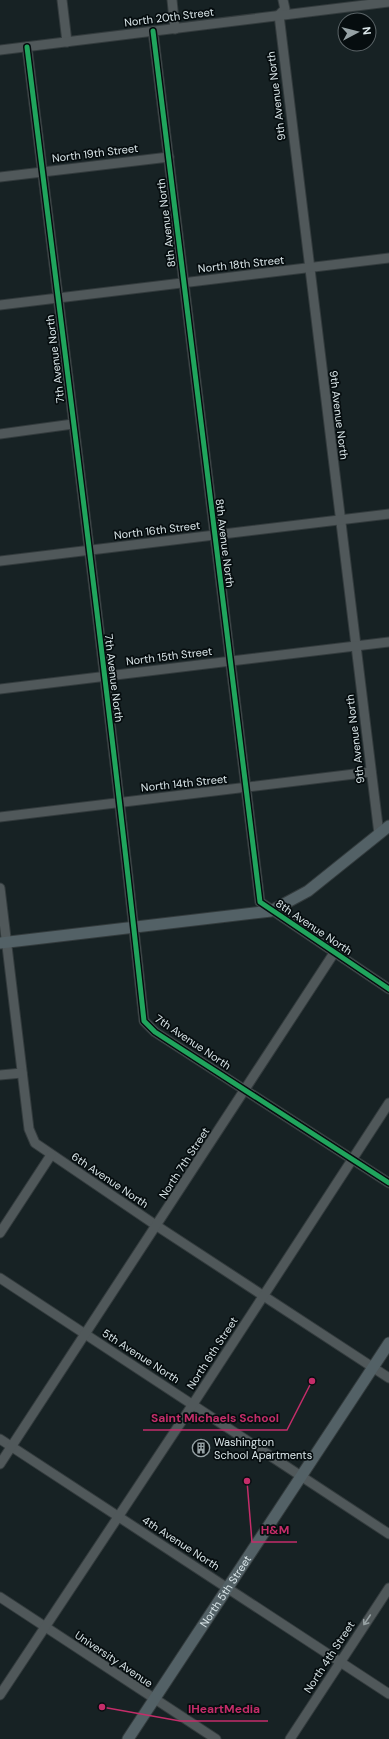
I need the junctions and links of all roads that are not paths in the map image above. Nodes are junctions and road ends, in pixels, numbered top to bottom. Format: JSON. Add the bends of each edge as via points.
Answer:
{"nodes":[{"id":1,"x":62,"y":0,"type":"edge"},
{"id":2,"x":172,"y":0,"type":"edge"},
{"id":3,"x":283,"y":0,"type":"edge"},
{"id":4,"x":389,"y":2,"type":"edge"},
{"id":5,"x":279,"y":16,"type":"junction"},
{"id":6,"x":176,"y":29,"type":"junction"},
{"id":7,"x":153,"y":31,"type":"junction"},
{"id":8,"x":67,"y":42,"type":"junction"},
{"id":9,"x":27,"y":46,"type":"junction"},
{"id":10,"x":0,"y":50,"type":"edge"},
{"id":11,"x":169,"y":157,"type":"junction"},
{"id":12,"x":42,"y":172,"type":"junction"},
{"id":13,"x":0,"y":177,"type":"edge"},
{"id":14,"x":389,"y":258,"type":"edge"},
{"id":15,"x":309,"y":268,"type":"junction"},
{"id":16,"x":184,"y":282,"type":"junction"},
{"id":17,"x":58,"y":298,"type":"junction"},
{"id":18,"x":0,"y":305,"type":"edge"},
{"id":19,"x":72,"y":424,"type":"junction"},
{"id":20,"x":0,"y":434,"type":"edge"},
{"id":21,"x":389,"y":514,"type":"edge"},
{"id":22,"x":340,"y":520,"type":"junction"},
{"id":23,"x":214,"y":535,"type":"junction"},
{"id":24,"x":88,"y":551,"type":"junction"},
{"id":25,"x":0,"y":561,"type":"edge"},
{"id":26,"x":389,"y":642,"type":"edge"},
{"id":27,"x":357,"y":646,"type":"junction"},
{"id":28,"x":230,"y":661,"type":"junction"},
{"id":29,"x":104,"y":677,"type":"junction"},
{"id":30,"x":0,"y":689,"type":"edge"},
{"id":31,"x":371,"y":772,"type":"junction"},
{"id":32,"x":245,"y":788,"type":"junction"},
{"id":33,"x":121,"y":802,"type":"junction"},
{"id":34,"x":0,"y":817,"type":"edge"},
{"id":35,"x":389,"y":826,"type":"edge"},
{"id":36,"x":379,"y":834,"type":"junction"},
{"id":37,"x":0,"y":888,"type":"edge"},
{"id":38,"x":271,"y":911,"type":"junction"},
{"id":39,"x":134,"y":928,"type":"junction"},
{"id":40,"x":3,"y":943,"type":"edge"},
{"id":41,"x":334,"y":953,"type":"junction"},
{"id":42,"x":389,"y":989,"type":"edge"},
{"id":43,"x":22,"y":1073,"type":"junction"},
{"id":44,"x":0,"y":1075,"type":"edge"},
{"id":45,"x":246,"y":1089,"type":"junction"},
{"id":46,"x":389,"y":1103,"type":"edge"},
{"id":47,"x":51,"y":1155,"type":"junction"},
{"id":48,"x":352,"y":1159,"type":"junction"},
{"id":49,"x":389,"y":1183,"type":"edge"},
{"id":50,"x":157,"y":1226,"type":"junction"},
{"id":51,"x":0,"y":1233,"type":"edge"},
{"id":52,"x":0,"y":1278,"type":"edge"},
{"id":53,"x":264,"y":1295,"type":"junction"},
{"id":54,"x":85,"y":1334,"type":"junction"},
{"id":55,"x":389,"y":1343,"type":"edge"},
{"id":56,"x":373,"y":1368,"type":"junction"},
{"id":57,"x":389,"y":1378,"type":"edge"},
{"id":58,"x":193,"y":1404,"type":"junction"},
{"id":59,"x":0,"y":1439,"type":"edge"},
{"id":60,"x":12,"y":1446,"type":"junction"},
{"id":61,"x":0,"y":1464,"type":"edge"},
{"id":62,"x":301,"y":1476,"type":"junction"},
{"id":63,"x":118,"y":1516,"type":"junction"},
{"id":64,"x":389,"y":1534,"type":"edge"},
{"id":65,"x":228,"y":1588,"type":"junction"},
{"id":66,"x":389,"y":1588,"type":"edge"},
{"id":67,"x":0,"y":1597,"type":"edge"},
{"id":68,"x":45,"y":1626,"type":"junction"},
{"id":69,"x":339,"y":1662,"type":"junction"},
{"id":70,"x":0,"y":1694,"type":"edge"},
{"id":71,"x":389,"y":1694,"type":"edge"},
{"id":72,"x":155,"y":1700,"type":"junction"},
{"id":73,"x":128,"y":1739,"type":"edge"},
{"id":74,"x":216,"y":1739,"type":"edge"},
{"id":75,"x":290,"y":1739,"type":"edge"}],
"edges":[{"from":1,"to":8,"type":"street"},
{"from":2,"to":6,"type":"street"},
{"from":3,"to":5,"type":"street","name":"9th Avenue North","via":[[284,9]]},
{"from":4,"to":5,"type":"street","name":"North 20th Street"},
{"from":5,"to":6,"type":"street","name":"North 20th Street"},
{"from":5,"to":15,"type":"street","name":"9th Avenue North"},
{"from":6,"to":7,"type":"street","name":"North 20th Street"},
{"from":7,"to":8,"type":"street","name":"North 20th Street"},
{"from":7,"to":11,"type":"street","name":"8th Avenue North"},
{"from":8,"to":9,"type":"street","name":"North 20th Street"},
{"from":9,"to":10,"type":"street","name":"North 20th Street"},
{"from":9,"to":12,"type":"street","name":"7th Avenue North"},
{"from":11,"to":12,"type":"street","name":"North 19th Street"},
{"from":11,"to":16,"type":"street","name":"8th Avenue North"},
{"from":12,"to":13,"type":"street","name":"North 19th Street"},
{"from":12,"to":17,"type":"street","name":"7th Avenue North"},
{"from":14,"to":15,"type":"street","name":"North 18th Street"},
{"from":15,"to":16,"type":"street","name":"North 18th Street"},
{"from":15,"to":22,"type":"street","name":"9th Avenue North"},
{"from":16,"to":17,"type":"street","name":"North 18th Street"},
{"from":16,"to":23,"type":"street","name":"8th Avenue North"},
{"from":17,"to":18,"type":"street","name":"North 18th Street"},
{"from":17,"to":19,"type":"street","name":"7th Avenue North"},
{"from":19,"to":20,"type":"street"},
{"from":19,"to":24,"type":"street","name":"7th Avenue North"},
{"from":21,"to":22,"type":"street","name":"North 16th Street"},
{"from":22,"to":23,"type":"street","name":"North 16th Street"},
{"from":22,"to":27,"type":"street","name":"9th Avenue North"},
{"from":23,"to":24,"type":"street","name":"North 16th Street"},
{"from":23,"to":28,"type":"street","name":"8th Avenue North"},
{"from":24,"to":25,"type":"street","name":"North 16th Street"},
{"from":24,"to":29,"type":"street","name":"7th Avenue North"},
{"from":26,"to":27,"type":"street","name":"North 15th Street"},
{"from":27,"to":28,"type":"street","name":"North 15th Street"},
{"from":27,"to":31,"type":"street","name":"9th Avenue North"},
{"from":28,"to":29,"type":"street","name":"North 15th Street"},
{"from":28,"to":32,"type":"street","name":"8th Avenue North"},
{"from":29,"to":30,"type":"street","name":"North 15th Street"},
{"from":29,"to":33,"type":"street","name":"7th Avenue North"},
{"from":31,"to":32,"type":"street","name":"North 14th Street"},
{"from":31,"to":36,"type":"street","name":"9th Avenue North"},
{"from":32,"to":33,"type":"street","name":"North 14th Street"},
{"from":32,"to":38,"type":"street","name":"8th Avenue North","via":[[260,902]]},
{"from":33,"to":34,"type":"street","name":"North 14th Street"},
{"from":33,"to":39,"type":"street","name":"7th Avenue North"},
{"from":35,"to":36,"type":"main road"},
{"from":36,"to":38,"type":"main road","via":[[308,891]]},
{"from":37,"to":40,"type":"street","name":"6th Avenue North"},
{"from":38,"to":39,"type":"main road"},
{"from":38,"to":41,"type":"street","name":"8th Avenue North"},
{"from":39,"to":40,"type":"main road"},
{"from":39,"to":45,"type":"street","name":"7th Avenue North","via":[[144,1021],[155,1032]]},
{"from":40,"to":43,"type":"street","name":"6th Avenue North"},
{"from":41,"to":42,"type":"street","name":"8th Avenue North"},
{"from":41,"to":45,"type":"street","name":"North 7th Street"},
{"from":43,"to":44,"type":"street"},
{"from":43,"to":47,"type":"street","name":"6th Avenue North","via":[[32,1138],[35,1144]]},
{"from":45,"to":48,"type":"street","name":"7th Avenue North"},
{"from":45,"to":50,"type":"street","name":"North 7th Street"},
{"from":46,"to":48,"type":"street","name":"North 6th Street"},
{"from":47,"to":50,"type":"street","name":"6th Avenue North"},
{"from":47,"to":51,"type":"street"},
{"from":48,"to":49,"type":"street","name":"7th Avenue North"},
{"from":48,"to":53,"type":"street","name":"North 6th Street"},
{"from":50,"to":53,"type":"street","name":"6th Avenue North"},
{"from":50,"to":54,"type":"street","name":"North 7th Street"},
{"from":52,"to":54,"type":"street","name":"5th Avenue North"},
{"from":53,"to":56,"type":"street","name":"6th Avenue North"},
{"from":53,"to":58,"type":"street","name":"North 6th Street"},
{"from":54,"to":58,"type":"street","name":"5th Avenue North"},
{"from":54,"to":60,"type":"street","name":"North 7th Street"},
{"from":55,"to":56,"type":"main road","name":"North 5th Street"},
{"from":56,"to":57,"type":"street","name":"6th Avenue North"},
{"from":56,"to":62,"type":"main road","name":"North 5th Street"},
{"from":58,"to":62,"type":"street","name":"5th Avenue North"},
{"from":58,"to":63,"type":"street","name":"North 6th Street"},
{"from":59,"to":60,"type":"street","name":"4th Avenue North"},
{"from":60,"to":61,"type":"street","name":"North 7th Street"},
{"from":60,"to":63,"type":"street","name":"4th Avenue North"},
{"from":62,"to":64,"type":"street","name":"5th Avenue North"},
{"from":62,"to":65,"type":"main road","name":"North 5th Street"},
{"from":63,"to":65,"type":"street","name":"4th Avenue North"},
{"from":63,"to":68,"type":"street","name":"North 6th Street"},
{"from":65,"to":69,"type":"street","name":"4th Avenue North"},
{"from":65,"to":72,"type":"main road","name":"North 5th Street"},
{"from":66,"to":69,"type":"street","name":"North 4th Street","one_way":true},
{"from":67,"to":68,"type":"street","name":"University Avenue"},
{"from":68,"to":70,"type":"street","name":"North 6th Street"},
{"from":68,"to":72,"type":"street","name":"University Avenue"},
{"from":69,"to":71,"type":"street","name":"4th Avenue North"},
{"from":69,"to":75,"type":"street","name":"North 4th Street"},
{"from":72,"to":73,"type":"main road","name":"North 5th Street"},
{"from":72,"to":74,"type":"street","name":"University Avenue"}]}
